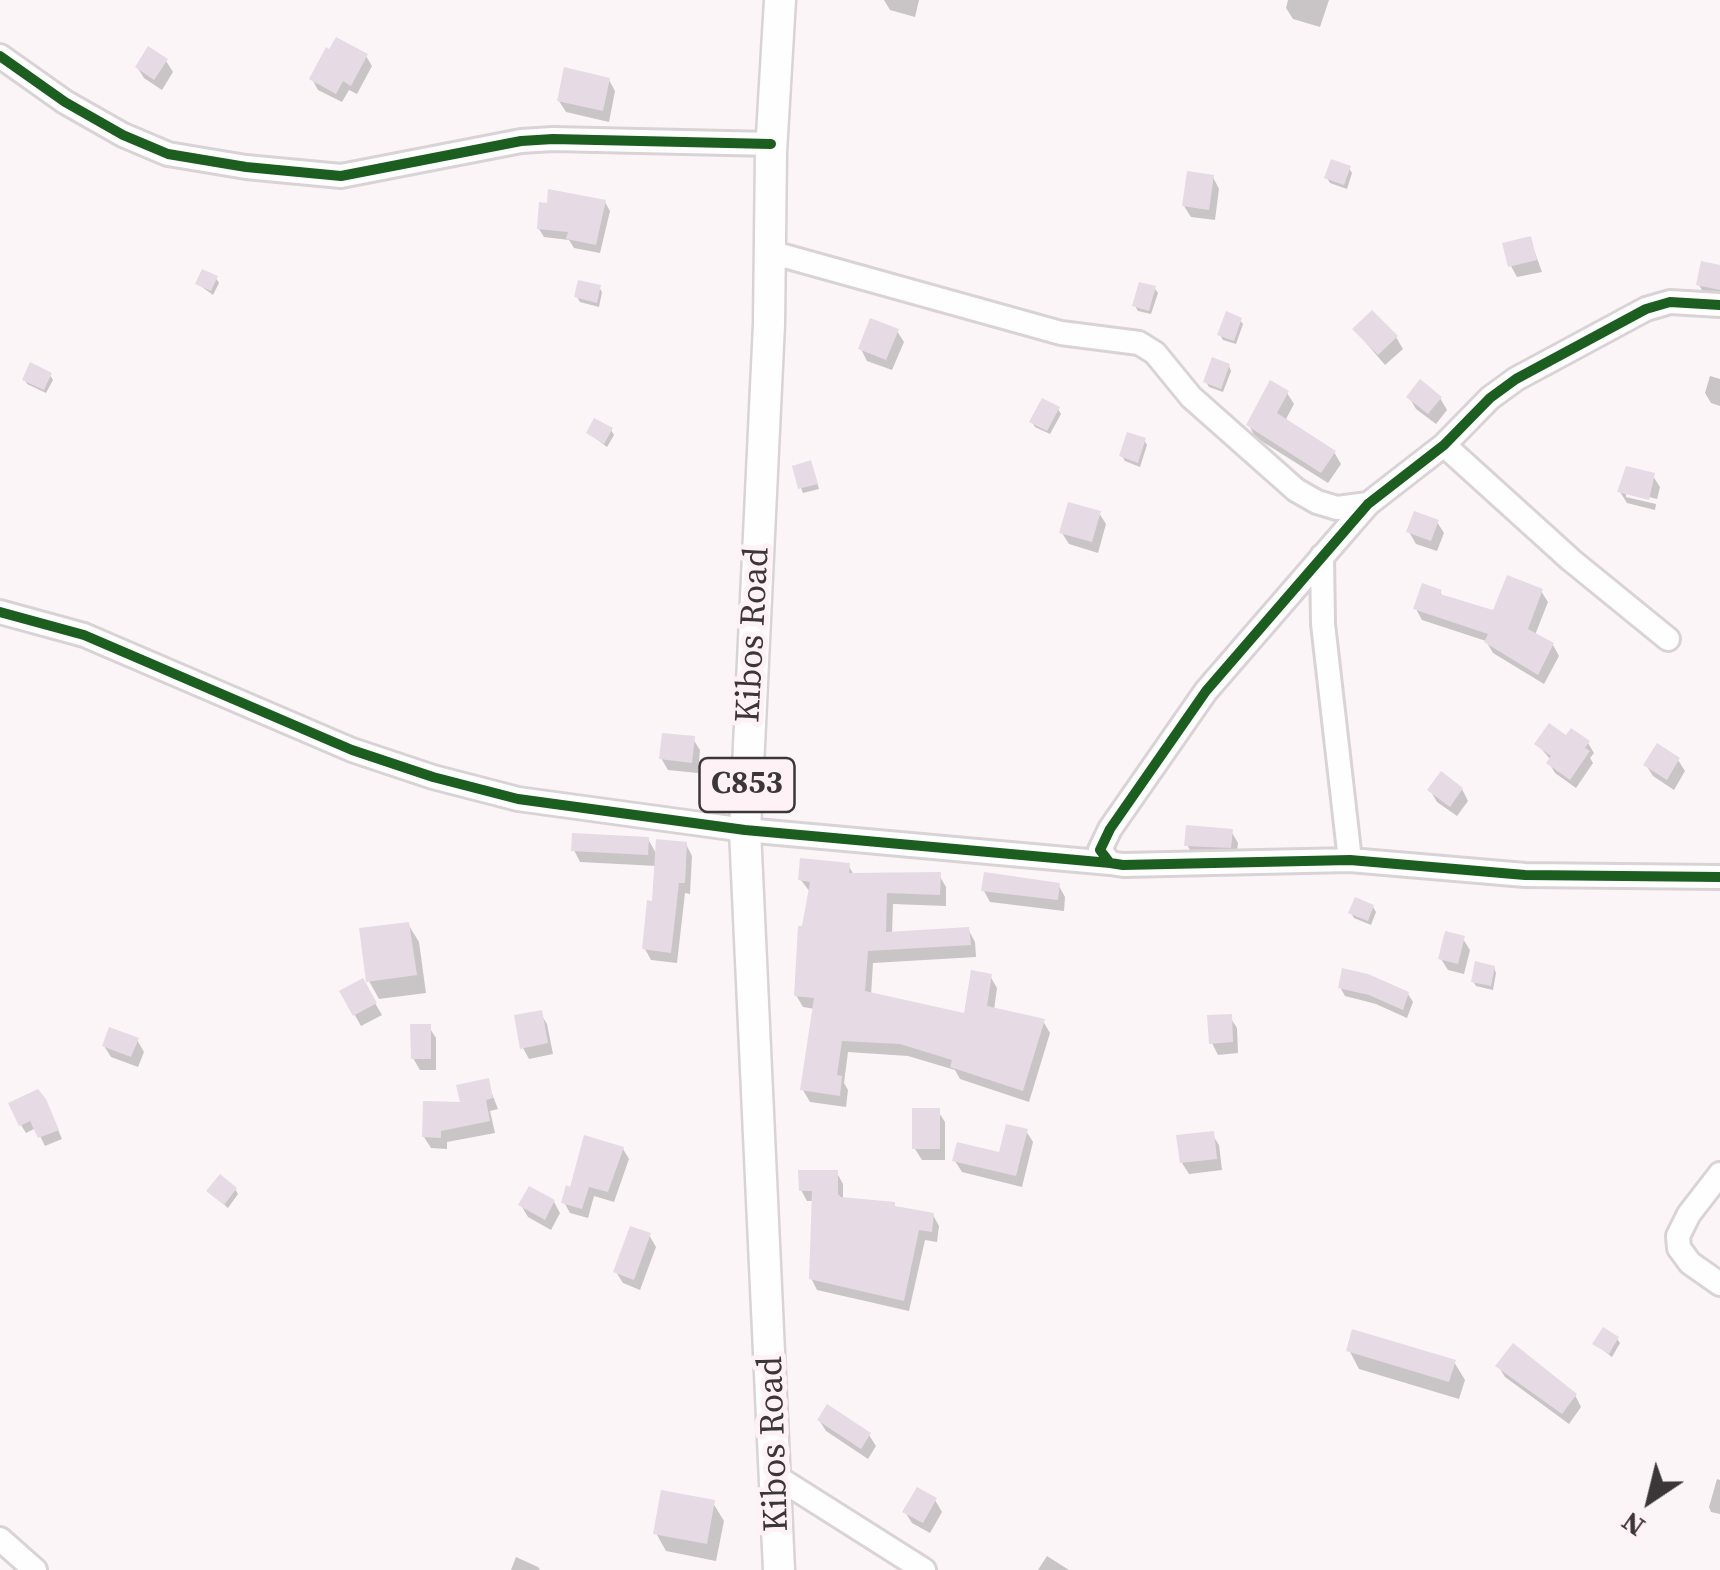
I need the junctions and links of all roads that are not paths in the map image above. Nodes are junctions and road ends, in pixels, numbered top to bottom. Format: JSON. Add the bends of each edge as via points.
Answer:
{"nodes":[{"id":1,"x":780,"y":0,"type":"edge"},
{"id":2,"x":0,"y":56,"type":"edge"},
{"id":3,"x":772,"y":144,"type":"junction"},
{"id":4,"x":770,"y":252,"type":"junction"},
{"id":5,"x":1720,"y":305,"type":"edge"},
{"id":6,"x":1444,"y":444,"type":"junction"},
{"id":7,"x":1368,"y":504,"type":"junction"},
{"id":8,"x":1322,"y":556,"type":"junction"},
{"id":9,"x":0,"y":612,"type":"edge"},
{"id":10,"x":1668,"y":639,"type":"dead end"},
{"id":11,"x":745,"y":830,"type":"junction"},
{"id":12,"x":1350,"y":860,"type":"junction"},
{"id":13,"x":1110,"y":863,"type":"junction"},
{"id":14,"x":1720,"y":877,"type":"edge"},
{"id":15,"x":1720,"y":1174,"type":"edge"},
{"id":16,"x":1720,"y":1284,"type":"edge"},
{"id":17,"x":777,"y":1476,"type":"junction"},
{"id":18,"x":0,"y":1539,"type":"edge"},
{"id":19,"x":35,"y":1570,"type":"edge"},
{"id":20,"x":779,"y":1570,"type":"edge"},
{"id":21,"x":924,"y":1570,"type":"edge"}],
"edges":[{"from":1,"to":3,"type":"main road","name":"Kibos Road","number":"C853"},
{"from":2,"to":3,"type":"street","via":[[123,135],[168,154],[246,167],[341,176],[553,139]]},
{"from":3,"to":4,"type":"main road","name":"Kibos Road","number":"C853"},
{"from":4,"to":7,"type":"street","via":[[1061,333],[1138,343],[1296,490],[1337,508]]},
{"from":4,"to":11,"type":"main road","name":"Kibos Road","number":"C853"},
{"from":5,"to":6,"type":"street","via":[[1670,302],[1623,321],[1502,388]]},
{"from":6,"to":7,"type":"street"},
{"from":6,"to":10,"type":"street"},
{"from":7,"to":8,"type":"street"},
{"from":8,"to":12,"type":"street","via":[[1323,624]]},
{"from":8,"to":13,"type":"street","via":[[1206,691],[1110,828],[1100,850]]},
{"from":9,"to":11,"type":"street","via":[[84,635],[433,778],[518,799]]},
{"from":11,"to":13,"type":"street"},
{"from":11,"to":17,"type":"main road","name":"Kibos Road","number":"C853"},
{"from":12,"to":13,"type":"street"},
{"from":12,"to":14,"type":"street","via":[[1525,875]]},
{"from":15,"to":16,"type":"street","via":[[1678,1236],[1690,1263]]},
{"from":17,"to":20,"type":"main road","name":"Kibos Road","number":"C853"},
{"from":17,"to":21,"type":"street"},
{"from":18,"to":19,"type":"street"}]}
